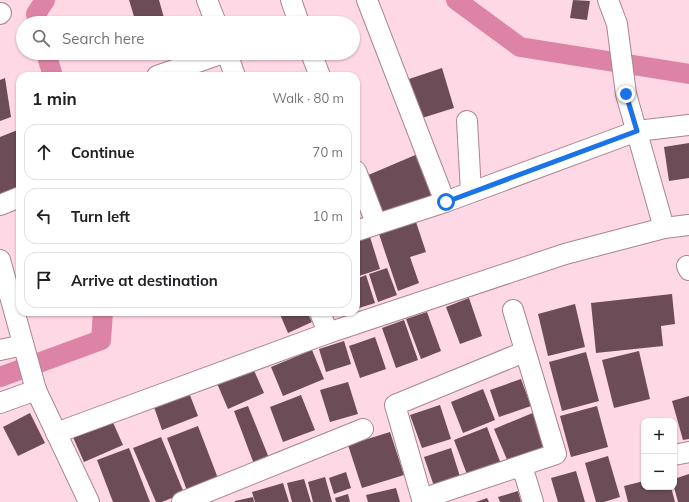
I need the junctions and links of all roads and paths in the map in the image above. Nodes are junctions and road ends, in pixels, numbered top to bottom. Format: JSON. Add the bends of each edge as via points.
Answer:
{"nodes":[{"id":1,"x":207,"y":0,"type":"edge"},
{"id":2,"x":291,"y":0,"type":"edge"},
{"id":3,"x":367,"y":0,"type":"edge"},
{"id":4,"x":608,"y":0,"type":"edge"},
{"id":5,"x":213,"y":16,"type":"edge"},
{"id":6,"x":297,"y":16,"type":"edge"},
{"id":7,"x":203,"y":60,"type":"edge"},
{"id":8,"x":229,"y":60,"type":"edge"},
{"id":9,"x":314,"y":60,"type":"edge"},
{"id":10,"x":168,"y":72,"type":"edge"},
{"id":11,"x":234,"y":72,"type":"edge"},
{"id":12,"x":318,"y":72,"type":"edge"},
{"id":13,"x":467,"y":121,"type":"dead end"},
{"id":14,"x":689,"y":125,"type":"edge"},
{"id":15,"x":637,"y":131,"type":"junction"},
{"id":16,"x":360,"y":181,"type":"edge"},
{"id":17,"x":471,"y":192,"type":"junction"},
{"id":18,"x":16,"y":199,"type":"edge"},
{"id":19,"x":446,"y":202,"type":"junction"},
{"id":20,"x":0,"y":205,"type":"edge"},
{"id":21,"x":376,"y":223,"type":"junction"},
{"id":22,"x":689,"y":225,"type":"edge"},
{"id":23,"x":664,"y":228,"type":"junction"},
{"id":24,"x":360,"y":229,"type":"edge"},
{"id":25,"x":0,"y":260,"type":"edge"},
{"id":26,"x":513,"y":310,"type":"dead end"},
{"id":27,"x":322,"y":316,"type":"edge"},
{"id":28,"x":328,"y":333,"type":"junction"},
{"id":29,"x":23,"y":344,"type":"junction"},
{"id":30,"x":0,"y":350,"type":"edge"},
{"id":31,"x":524,"y":352,"type":"junction"},
{"id":32,"x":36,"y":390,"type":"junction"},
{"id":33,"x":0,"y":403,"type":"edge"},
{"id":34,"x":363,"y":429,"type":"dead end"},
{"id":35,"x":56,"y":433,"type":"junction"},
{"id":36,"x":689,"y":452,"type":"edge"},
{"id":37,"x":677,"y":454,"type":"edge"},
{"id":38,"x":522,"y":466,"type":"junction"},
{"id":39,"x":89,"y":502,"type":"edge"},
{"id":40,"x":182,"y":502,"type":"edge"},
{"id":41,"x":533,"y":502,"type":"edge"}],
"edges":[{"from":1,"to":5,"type":"street"},
{"from":2,"to":6,"type":"street"},
{"from":3,"to":19,"type":"street"},
{"from":4,"to":15,"type":"street","via":[[617,24],[626,94]]},
{"from":7,"to":10,"type":"street"},
{"from":8,"to":11,"type":"street"},
{"from":9,"to":12,"type":"street"},
{"from":13,"to":17,"type":"street"},
{"from":14,"to":15,"type":"street"},
{"from":15,"to":17,"type":"street"},
{"from":15,"to":23,"type":"street"},
{"from":16,"to":21,"type":"street"},
{"from":17,"to":19,"type":"street"},
{"from":18,"to":20,"type":"street"},
{"from":19,"to":21,"type":"street"},
{"from":21,"to":24,"type":"street"},
{"from":22,"to":23,"type":"street"},
{"from":23,"to":28,"type":"street","via":[[565,254]]},
{"from":25,"to":29,"type":"street"},
{"from":26,"to":31,"type":"street"},
{"from":27,"to":28,"type":"street"},
{"from":28,"to":35,"type":"street"},
{"from":29,"to":30,"type":"street"},
{"from":29,"to":32,"type":"street"},
{"from":31,"to":38,"type":"street","via":[[556,454]]},
{"from":31,"to":38,"type":"street","via":[[395,405],[422,499]]},
{"from":32,"to":33,"type":"street"},
{"from":32,"to":35,"type":"street"},
{"from":34,"to":40,"type":"street"},
{"from":35,"to":39,"type":"street"},
{"from":36,"to":37,"type":"street"},
{"from":38,"to":41,"type":"street"}]}
